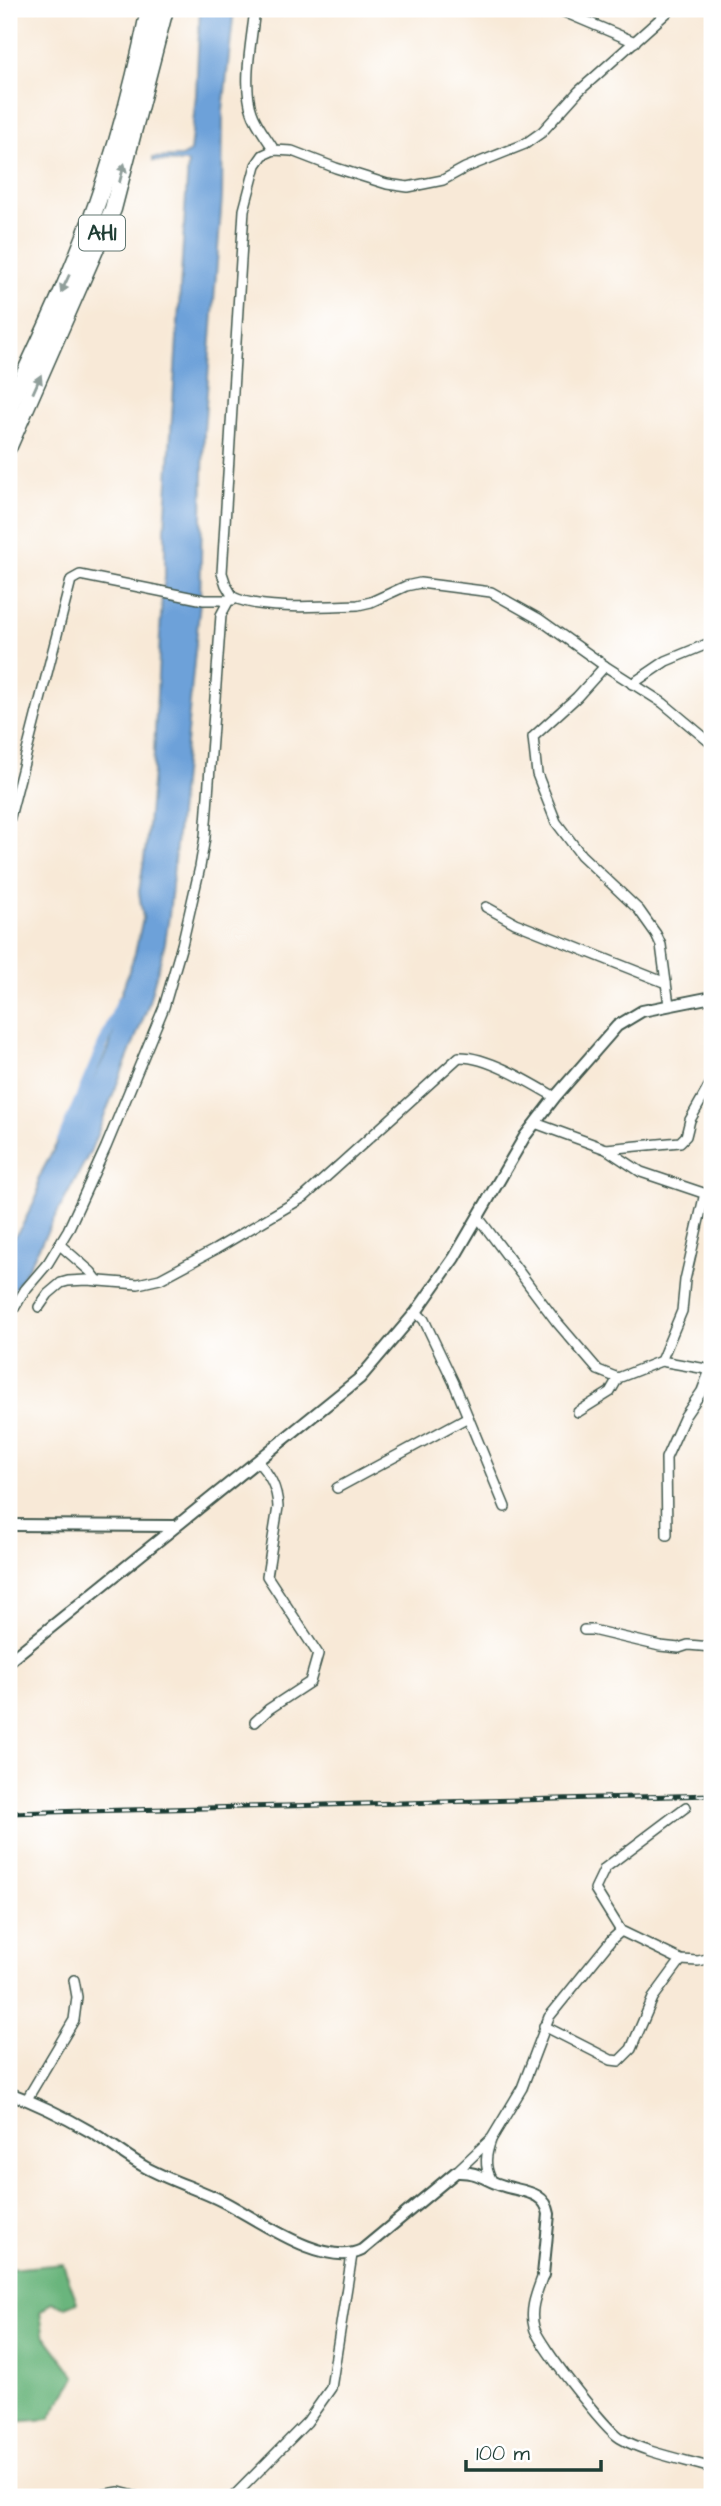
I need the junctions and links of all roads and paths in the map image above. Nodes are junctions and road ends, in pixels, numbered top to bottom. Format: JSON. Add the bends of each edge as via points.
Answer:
{"nodes":[{"id":1,"x":149,"y":9,"type":"edge"},
{"id":2,"x":165,"y":9,"type":"edge"},
{"id":3,"x":255,"y":9,"type":"edge"},
{"id":4,"x":557,"y":9,"type":"edge"},
{"id":5,"x":671,"y":9,"type":"edge"},
{"id":6,"x":635,"y":42,"type":"junction"},
{"id":7,"x":274,"y":150,"type":"junction"},
{"id":8,"x":9,"y":407,"type":"edge"},
{"id":9,"x":9,"y":446,"type":"edge"},
{"id":10,"x":233,"y":600,"type":"junction"},
{"id":11,"x":712,"y":642,"type":"edge"},
{"id":12,"x":605,"y":666,"type":"junction"},
{"id":13,"x":632,"y":684,"type":"junction"},
{"id":14,"x":712,"y":744,"type":"edge"},
{"id":15,"x":9,"y":821,"type":"edge"},
{"id":16,"x":486,"y":907,"type":"dead end"},
{"id":17,"x":666,"y":983,"type":"junction"},
{"id":18,"x":712,"y":997,"type":"edge"},
{"id":19,"x":669,"y":1005,"type":"junction"},
{"id":20,"x":712,"y":1081,"type":"edge"},
{"id":21,"x":555,"y":1097,"type":"junction"},
{"id":22,"x":535,"y":1123,"type":"junction"},
{"id":23,"x":606,"y":1149,"type":"junction"},
{"id":24,"x":709,"y":1195,"type":"edge"},
{"id":25,"x":478,"y":1217,"type":"junction"},
{"id":26,"x":60,"y":1245,"type":"junction"},
{"id":27,"x":98,"y":1281,"type":"junction"},
{"id":28,"x":39,"y":1307,"type":"dead end"},
{"id":29,"x":416,"y":1312,"type":"junction"},
{"id":30,"x":9,"y":1317,"type":"edge"},
{"id":31,"x":661,"y":1361,"type":"junction"},
{"id":32,"x":711,"y":1370,"type":"edge"},
{"id":33,"x":618,"y":1378,"type":"junction"},
{"id":34,"x":578,"y":1412,"type":"dead end"},
{"id":35,"x":468,"y":1417,"type":"junction"},
{"id":36,"x":257,"y":1461,"type":"junction"},
{"id":37,"x":337,"y":1488,"type":"dead end"},
{"id":38,"x":505,"y":1507,"type":"dead end"},
{"id":39,"x":9,"y":1525,"type":"edge"},
{"id":40,"x":174,"y":1526,"type":"junction"},
{"id":41,"x":667,"y":1535,"type":"dead end"},
{"id":42,"x":584,"y":1630,"type":"dead end"},
{"id":43,"x":712,"y":1647,"type":"edge"},
{"id":44,"x":9,"y":1661,"type":"edge"},
{"id":45,"x":255,"y":1722,"type":"dead end"},
{"id":46,"x":686,"y":1807,"type":"dead end"},
{"id":47,"x":621,"y":1931,"type":"junction"},
{"id":48,"x":712,"y":1958,"type":"edge"},
{"id":49,"x":681,"y":1960,"type":"junction"},
{"id":50,"x":74,"y":1980,"type":"dead end"},
{"id":51,"x":544,"y":2026,"type":"junction"},
{"id":52,"x":9,"y":2094,"type":"edge"},
{"id":53,"x":27,"y":2099,"type":"junction"},
{"id":54,"x":492,"y":2138,"type":"junction"},
{"id":55,"x":456,"y":2172,"type":"junction"},
{"id":56,"x":491,"y":2179,"type":"junction"},
{"id":57,"x":352,"y":2255,"type":"junction"},
{"id":58,"x":543,"y":2275,"type":"joint"},
{"id":59,"x":712,"y":2469,"type":"edge"},
{"id":60,"x":89,"y":2497,"type":"edge"},
{"id":61,"x":138,"y":2497,"type":"edge"},
{"id":62,"x":233,"y":2497,"type":"edge"}],
"edges":[{"from":1,"to":8,"type":"highway","number":"AH1","one_way":true,"via":[[104,181],[71,271]]},
{"from":9,"to":2,"type":"highway","number":"AH1","one_way":true,"via":[[113,209]]},
{"from":3,"to":7,"type":"street","via":[[250,104]]},
{"from":4,"to":6,"type":"street"},
{"from":5,"to":6,"type":"street"},
{"from":6,"to":7,"type":"street","via":[[534,139],[437,183],[394,186],[292,150]]},
{"from":7,"to":10,"type":"street","via":[[256,165],[244,210],[222,566]]},
{"from":10,"to":12,"type":"street","via":[[358,605],[420,583],[476,589],[506,598]]},
{"from":10,"to":15,"type":"street","via":[[204,600],[80,575],[71,580]]},
{"from":10,"to":26,"type":"street","via":[[221,615],[205,836],[182,945],[164,1007]]},
{"from":11,"to":13,"type":"street","via":[[666,661]]},
{"from":12,"to":13,"type":"street"},
{"from":12,"to":17,"type":"street","via":[[533,737],[537,774],[556,822],[656,934]]},
{"from":13,"to":14,"type":"street"},
{"from":16,"to":17,"type":"street","via":[[514,923]]},
{"from":17,"to":19,"type":"street"},
{"from":18,"to":19,"type":"street"},
{"from":19,"to":21,"type":"street","via":[[642,1011],[617,1026]]},
{"from":20,"to":23,"type":"street","via":[[680,1142]]},
{"from":21,"to":22,"type":"street"},
{"from":21,"to":27,"type":"street","via":[[489,1064],[459,1057],[304,1197],[160,1279],[138,1284]]},
{"from":22,"to":23,"type":"street"},
{"from":22,"to":25,"type":"street"},
{"from":23,"to":24,"type":"street","via":[[641,1172]]},
{"from":24,"to":31,"type":"street","via":[[685,1280],[682,1311]]},
{"from":25,"to":29,"type":"street"},
{"from":25,"to":33,"type":"street","via":[[598,1370]]},
{"from":26,"to":27,"type":"street"},
{"from":26,"to":30,"type":"street"},
{"from":27,"to":28,"type":"street","via":[[61,1283]]},
{"from":29,"to":35,"type":"street","via":[[424,1320]]},
{"from":29,"to":36,"type":"street","via":[[360,1378]]},
{"from":31,"to":32,"type":"street"},
{"from":31,"to":33,"type":"street"},
{"from":32,"to":41,"type":"street","via":[[666,1458]]},
{"from":33,"to":34,"type":"street","via":[[610,1392]]},
{"from":35,"to":37,"type":"street"},
{"from":35,"to":38,"type":"street"},
{"from":36,"to":40,"type":"street"},
{"from":36,"to":45,"type":"street","via":[[274,1483],[278,1507],[267,1576],[318,1654],[310,1682]]},
{"from":39,"to":40,"type":"street"},
{"from":40,"to":44,"type":"street"},
{"from":42,"to":43,"type":"street","via":[[665,1647]]},
{"from":46,"to":47,"type":"street","via":[[600,1874],[595,1889]]},
{"from":47,"to":49,"type":"street"},
{"from":47,"to":51,"type":"street"},
{"from":48,"to":49,"type":"street"},
{"from":49,"to":51,"type":"street","via":[[653,1998],[631,2049],[619,2062]]},
{"from":50,"to":53,"type":"street","via":[[74,2020]]},
{"from":51,"to":54,"type":"street","via":[[522,2088]]},
{"from":52,"to":53,"type":"street"},
{"from":53,"to":57,"type":"street","via":[[157,2173],[220,2200],[292,2240]]},
{"from":54,"to":55,"type":"street"},
{"from":54,"to":56,"type":"street","via":[[486,2169]]},
{"from":55,"to":56,"type":"street"},
{"from":55,"to":57,"type":"street"},
{"from":56,"to":58,"type":"street","via":[[501,2186],[534,2193],[547,2206]]},
{"from":57,"to":62,"type":"street","via":[[331,2388],[307,2422]]},
{"from":58,"to":59,"type":"street","via":[[532,2310],[534,2330],[605,2425],[632,2444]]},
{"from":60,"to":61,"type":"street","via":[[119,2492]]}]}
